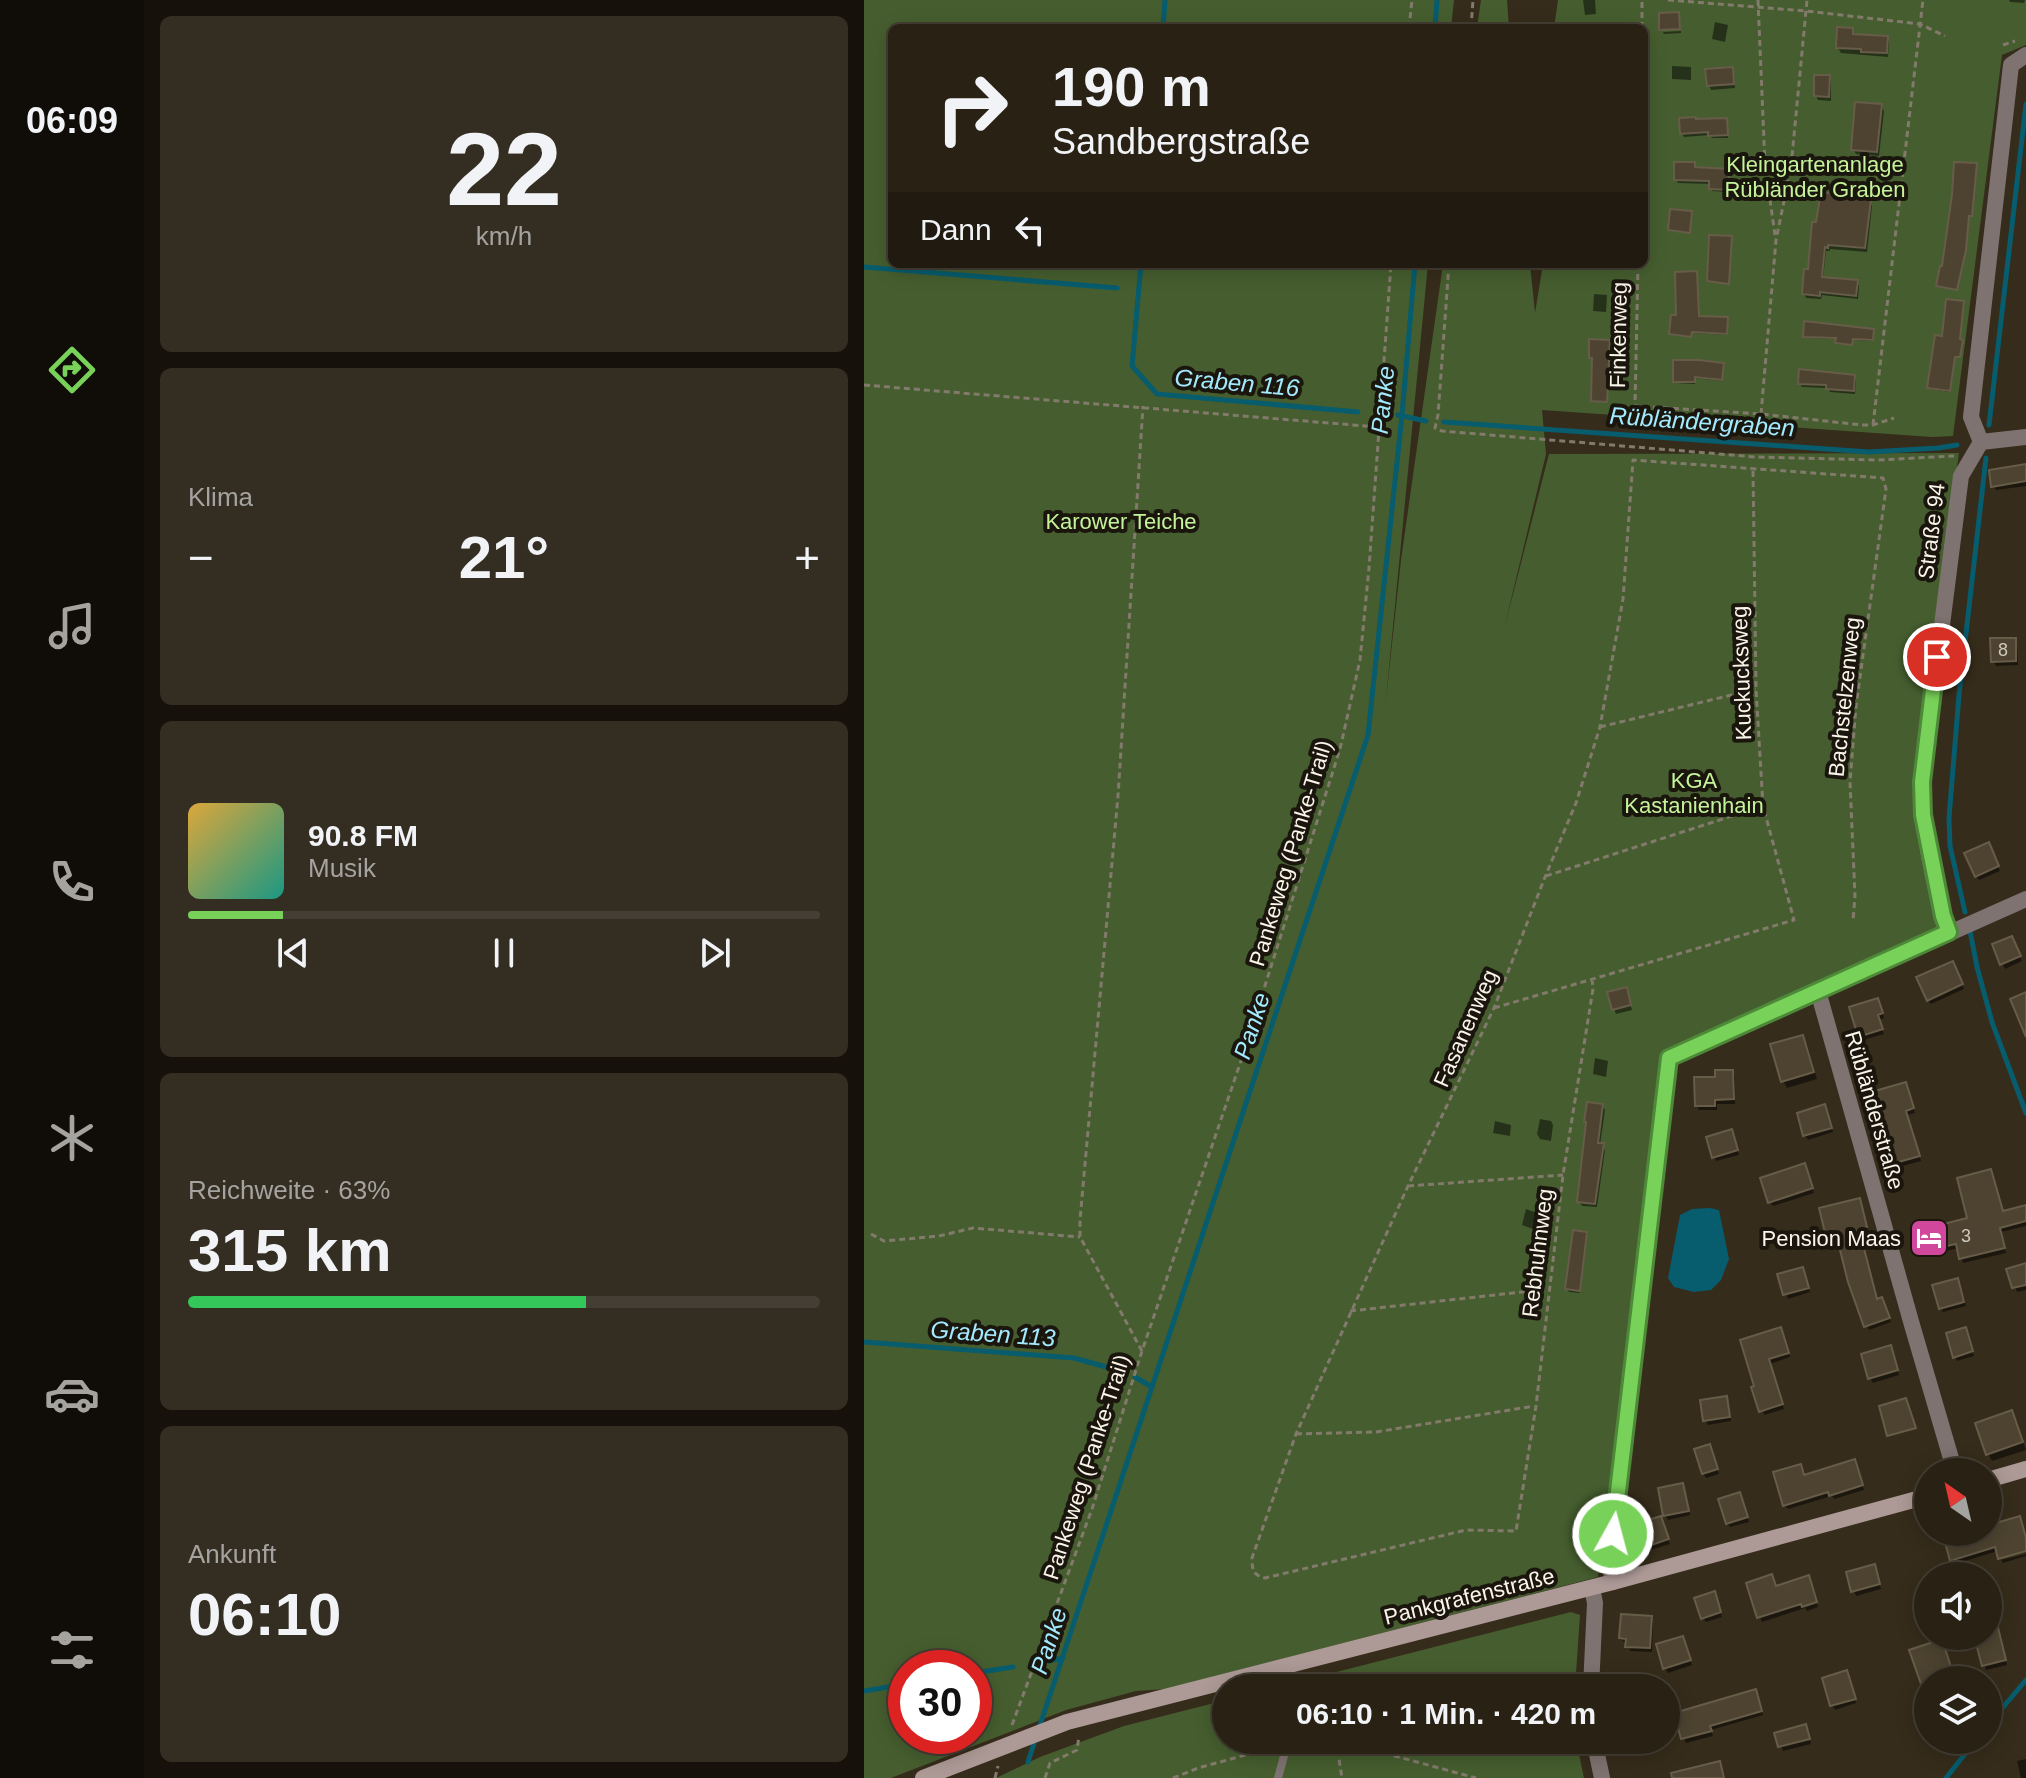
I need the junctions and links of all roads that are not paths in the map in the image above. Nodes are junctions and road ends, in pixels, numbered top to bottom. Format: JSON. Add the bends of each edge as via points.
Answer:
{"nodes":[{"id":1,"x":2026,"y":55,"type":"edge"},
{"id":2,"x":2026,"y":437,"type":"edge"},
{"id":3,"x":1978,"y":449,"type":"junction"},
{"id":4,"x":2026,"y":899,"type":"edge"},
{"id":5,"x":1949,"y":932,"type":"junction"},
{"id":6,"x":1818,"y":991,"type":"junction"},
{"id":7,"x":1951,"y":1458,"type":"edge"},
{"id":8,"x":2026,"y":1469,"type":"edge"},
{"id":9,"x":2002,"y":1476,"type":"edge"},
{"id":10,"x":1914,"y":1500,"type":"edge"},
{"id":11,"x":1613,"y":1582,"type":"junction"},
{"id":12,"x":1592,"y":1588,"type":"junction"},
{"id":13,"x":1592,"y":1674,"type":"edge"},
{"id":14,"x":1284,"y":1754,"type":"edge"},
{"id":15,"x":1597,"y":1754,"type":"edge"},
{"id":16,"x":923,"y":1778,"type":"edge"},
{"id":17,"x":1278,"y":1778,"type":"edge"},
{"id":18,"x":1602,"y":1778,"type":"edge"}],
"edges":[{"from":1,"to":3,"type":"street","via":[[2011,65],[2007,96],[1971,417]]},
{"from":2,"to":3,"type":"street"},
{"from":3,"to":5,"type":"street","name":"Straße 94","via":[[1961,476],[1922,782],[1929,853]]},
{"from":4,"to":5,"type":"street"},
{"from":5,"to":6,"type":"street"},
{"from":6,"to":7,"type":"street","name":"Rübländerstraße"},
{"from":6,"to":11,"type":"street","via":[[1669,1058],[1610,1566]]},
{"from":8,"to":9,"type":"main road"},
{"from":10,"to":11,"type":"main road","name":"Pankgrafenstraße"},
{"from":11,"to":12,"type":"main road","name":"Pankgrafenstraße"},
{"from":12,"to":13,"type":"street"},
{"from":12,"to":16,"type":"main road","name":"Pankgrafenstraße","via":[[1074,1721]]},
{"from":14,"to":17,"type":"lane"},
{"from":15,"to":18,"type":"street"}]}
